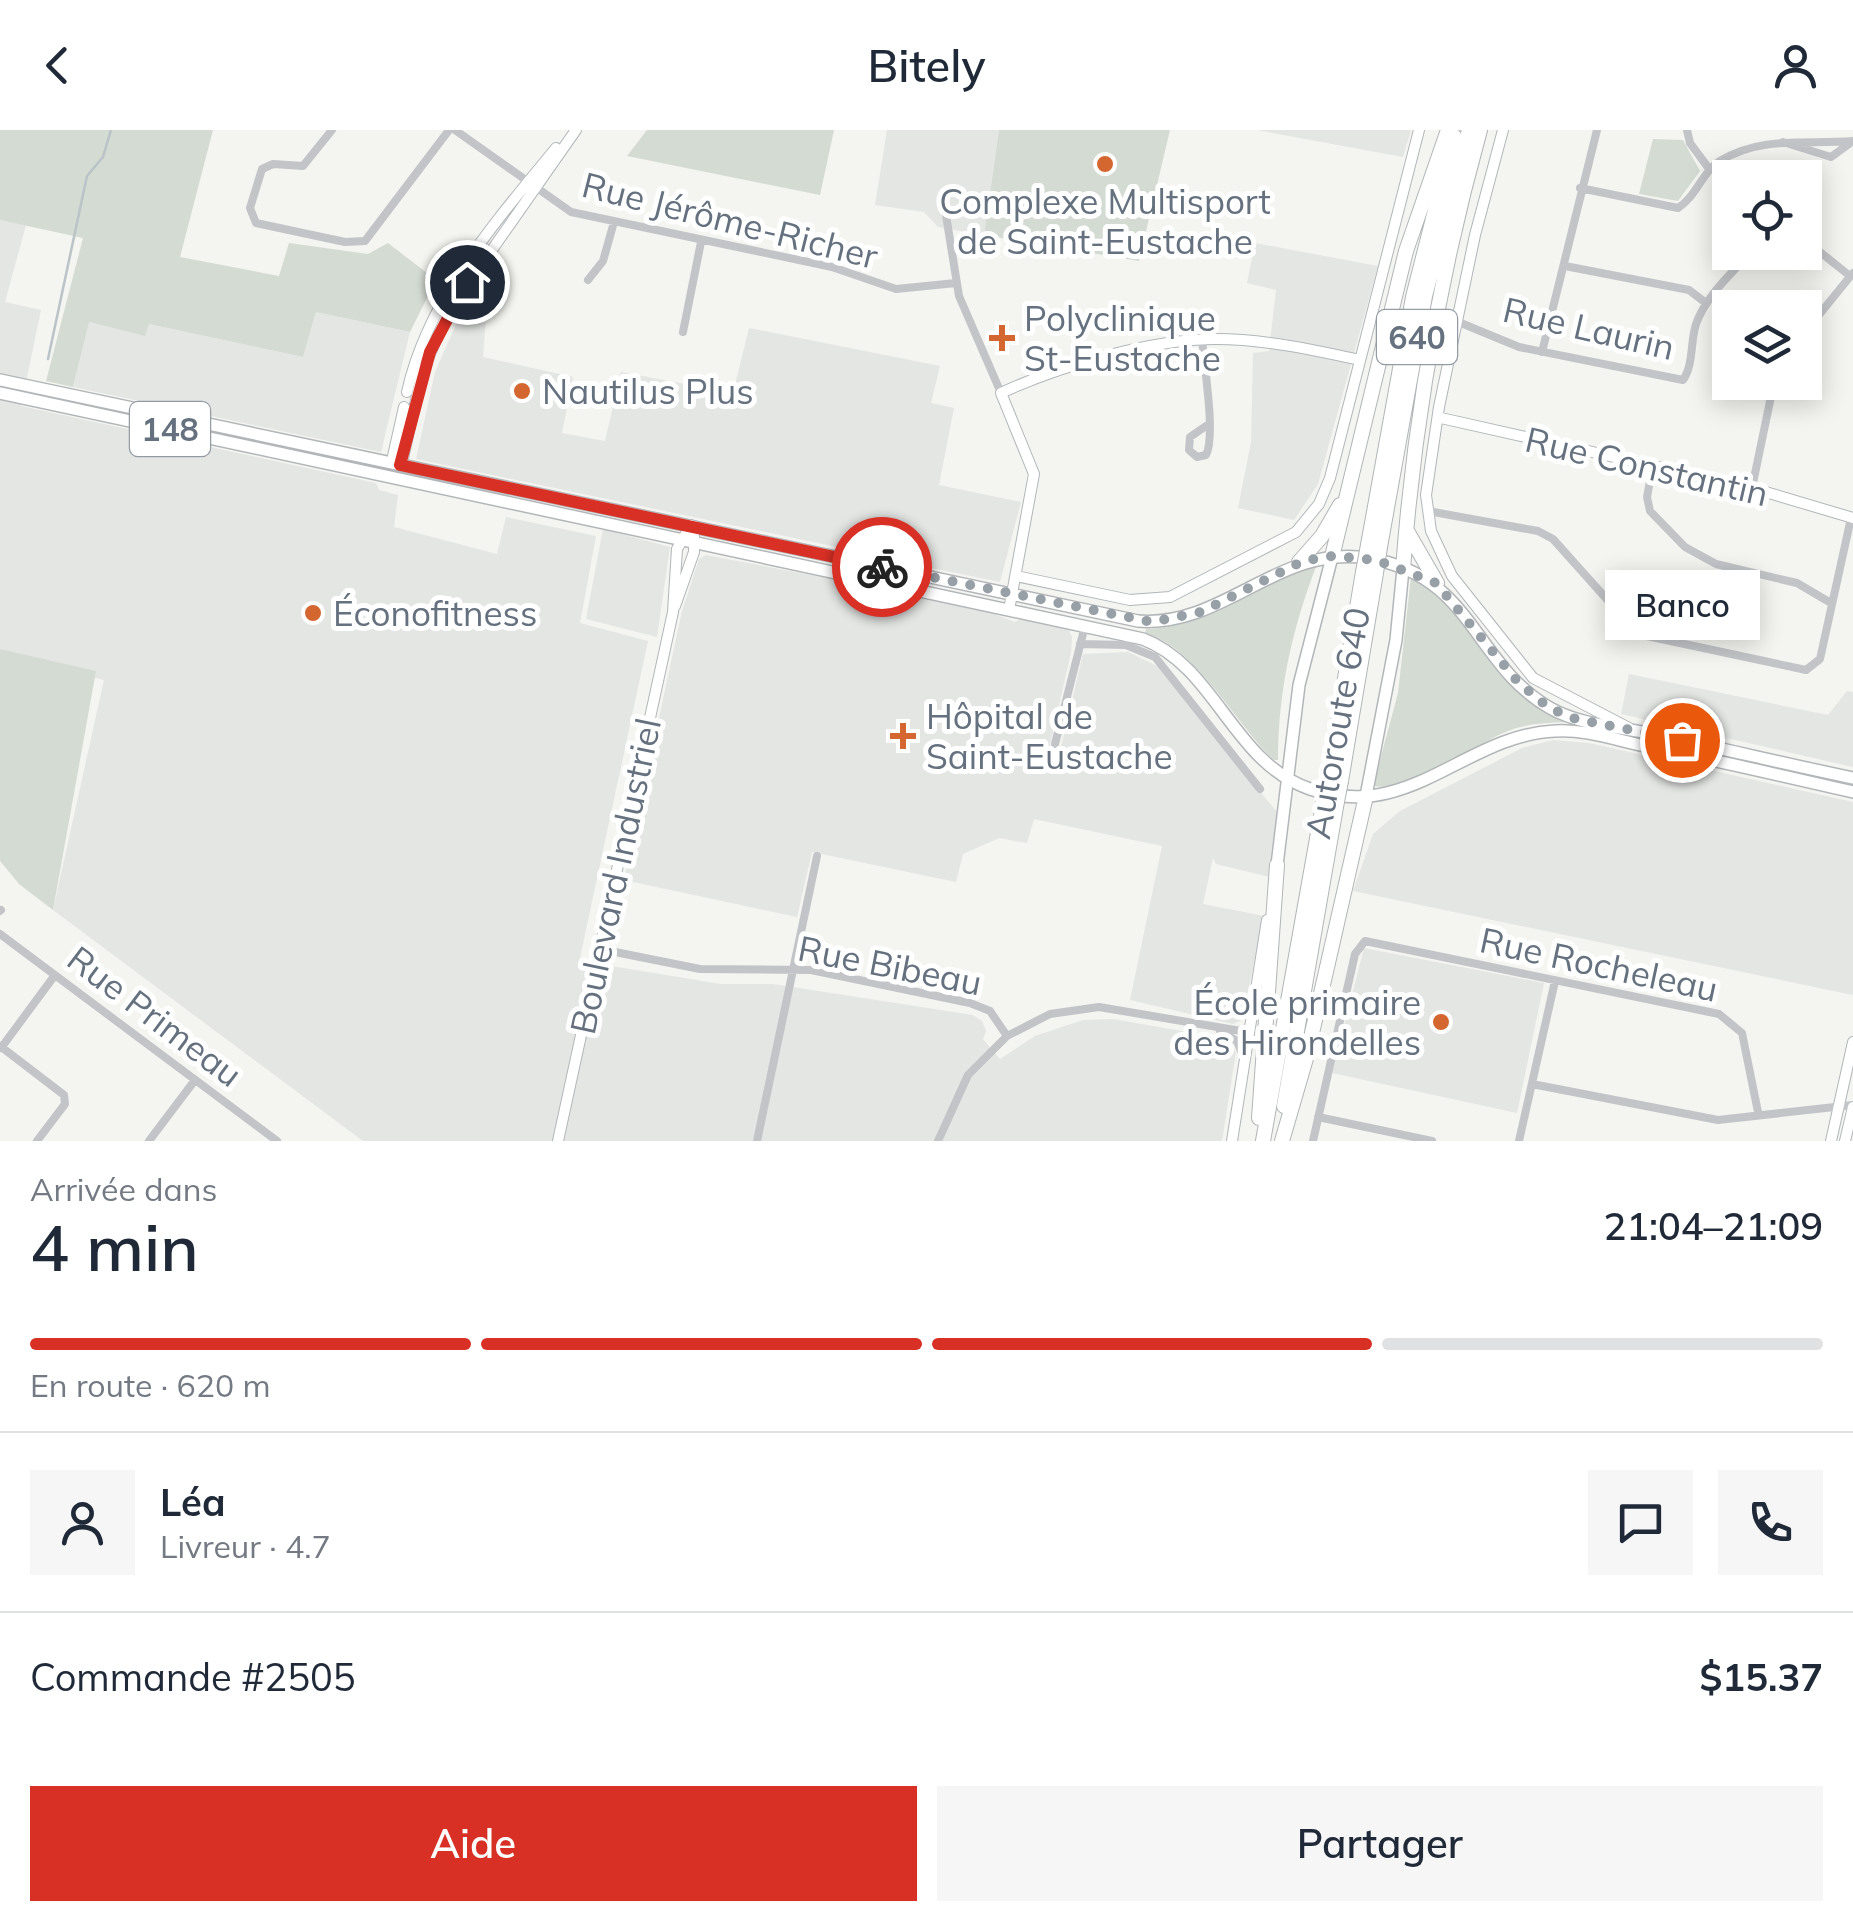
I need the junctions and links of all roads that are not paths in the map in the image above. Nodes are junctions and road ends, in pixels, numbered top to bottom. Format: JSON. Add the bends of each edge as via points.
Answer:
{"nodes":[{"id":1,"x":332,"y":130,"type":"edge"},
{"id":2,"x":452,"y":130,"type":"edge"},
{"id":3,"x":573,"y":130,"type":"edge"},
{"id":4,"x":1419,"y":130,"type":"edge"},
{"id":5,"x":1452,"y":130,"type":"edge"},
{"id":6,"x":1468,"y":130,"type":"edge"},
{"id":7,"x":1480,"y":130,"type":"edge"},
{"id":8,"x":1503,"y":130,"type":"edge"},
{"id":9,"x":1597,"y":130,"type":"edge"},
{"id":10,"x":1687,"y":130,"type":"edge"},
{"id":11,"x":1853,"y":141,"type":"edge"},
{"id":12,"x":1784,"y":142,"type":"junction"},
{"id":13,"x":1710,"y":170,"type":"junction"},
{"id":14,"x":531,"y":187,"type":"junction"},
{"id":15,"x":1580,"y":188,"type":"junction"},
{"id":16,"x":945,"y":209,"type":"dead end"},
{"id":17,"x":614,"y":222,"type":"junction"},
{"id":18,"x":701,"y":242,"type":"junction"},
{"id":19,"x":1822,"y":253,"type":"edge"},
{"id":20,"x":1565,"y":266,"type":"junction"},
{"id":21,"x":1735,"y":270,"type":"edge"},
{"id":22,"x":1852,"y":275,"type":"edge"},
{"id":23,"x":588,"y":280,"type":"dead end"},
{"id":24,"x":956,"y":284,"type":"junction"},
{"id":25,"x":1706,"y":303,"type":"junction"},
{"id":26,"x":1822,"y":311,"type":"edge"},
{"id":27,"x":1456,"y":322,"type":"junction"},
{"id":28,"x":683,"y":332,"type":"dead end"},
{"id":29,"x":1202,"y":339,"type":"junction"},
{"id":30,"x":1542,"y":352,"type":"junction"},
{"id":31,"x":1360,"y":360,"type":"junction"},
{"id":32,"x":0,"y":380,"type":"edge"},
{"id":33,"x":406,"y":392,"type":"joint"},
{"id":34,"x":0,"y":393,"type":"edge"},
{"id":35,"x":1001,"y":393,"type":"junction"},
{"id":36,"x":1770,"y":400,"type":"edge"},
{"id":37,"x":404,"y":407,"type":"joint"},
{"id":38,"x":1441,"y":418,"type":"junction"},
{"id":39,"x":1206,"y":426,"type":"dead end"},
{"id":40,"x":397,"y":461,"type":"junction"},
{"id":41,"x":1653,"y":465,"type":"junction"},
{"id":42,"x":394,"y":478,"type":"junction"},
{"id":43,"x":1349,"y":486,"type":"junction"},
{"id":44,"x":1752,"y":488,"type":"junction"},
{"id":45,"x":1428,"y":512,"type":"junction"},
{"id":46,"x":1852,"y":518,"type":"edge"},
{"id":47,"x":692,"y":525,"type":"junction"},
{"id":48,"x":1407,"y":532,"type":"junction"},
{"id":49,"x":688,"y":541,"type":"junction"},
{"id":50,"x":1374,"y":546,"type":"junction"},
{"id":51,"x":1332,"y":556,"type":"junction"},
{"id":52,"x":1298,"y":562,"type":"junction"},
{"id":53,"x":1404,"y":569,"type":"junction"},
{"id":54,"x":1016,"y":576,"type":"junction"},
{"id":55,"x":1436,"y":583,"type":"junction"},
{"id":56,"x":1012,"y":595,"type":"junction"},
{"id":57,"x":1832,"y":603,"type":"junction"},
{"id":58,"x":1009,"y":610,"type":"junction"},
{"id":59,"x":1085,"y":626,"type":"junction"},
{"id":60,"x":1080,"y":644,"type":"junction"},
{"id":61,"x":1630,"y":729,"type":"junction"},
{"id":62,"x":1055,"y":744,"type":"dead end"},
{"id":63,"x":1286,"y":778,"type":"junction"},
{"id":64,"x":1853,"y":778,"type":"edge"},
{"id":65,"x":1260,"y":788,"type":"dead end"},
{"id":66,"x":1853,"y":792,"type":"edge"},
{"id":67,"x":1366,"y":796,"type":"junction"},
{"id":68,"x":1330,"y":806,"type":"junction"},
{"id":69,"x":817,"y":856,"type":"dead end"},
{"id":70,"x":1277,"y":865,"type":"junction"},
{"id":71,"x":0,"y":934,"type":"edge"},
{"id":72,"x":600,"y":949,"type":"junction"},
{"id":73,"x":794,"y":970,"type":"junction"},
{"id":74,"x":55,"y":975,"type":"junction"},
{"id":75,"x":1555,"y":981,"type":"junction"},
{"id":76,"x":1212,"y":1027,"type":"junction"},
{"id":77,"x":1247,"y":1032,"type":"junction"},
{"id":78,"x":1007,"y":1036,"type":"junction"},
{"id":79,"x":1853,"y":1042,"type":"edge"},
{"id":80,"x":0,"y":1047,"type":"edge"},
{"id":81,"x":1245,"y":1065,"type":"junction"},
{"id":82,"x":195,"y":1080,"type":"junction"},
{"id":83,"x":1532,"y":1084,"type":"junction"},
{"id":84,"x":1840,"y":1104,"type":"junction"},
{"id":85,"x":1853,"y":1106,"type":"edge"},
{"id":86,"x":1758,"y":1112,"type":"junction"},
{"id":87,"x":1318,"y":1117,"type":"junction"},
{"id":88,"x":1406,"y":1138,"type":"edge"},
{"id":89,"x":37,"y":1141,"type":"edge"},
{"id":90,"x":149,"y":1141,"type":"edge"},
{"id":91,"x":276,"y":1141,"type":"edge"},
{"id":92,"x":558,"y":1141,"type":"edge"},
{"id":93,"x":757,"y":1141,"type":"edge"},
{"id":94,"x":938,"y":1141,"type":"edge"},
{"id":95,"x":1232,"y":1141,"type":"edge"},
{"id":96,"x":1260,"y":1141,"type":"edge"},
{"id":97,"x":1280,"y":1141,"type":"edge"},
{"id":98,"x":1313,"y":1141,"type":"edge"},
{"id":99,"x":1432,"y":1141,"type":"edge"},
{"id":100,"x":1520,"y":1141,"type":"edge"},
{"id":101,"x":1831,"y":1141,"type":"edge"},
{"id":102,"x":1845,"y":1141,"type":"edge"}],
"edges":[{"from":1,"to":2,"type":"street","via":[[303,166],[272,164],[260,171],[250,208],[256,223],[365,241]]},
{"from":2,"to":14,"type":"street","name":"Rue Jérôme-Richer"},
{"from":3,"to":14,"type":"street"},
{"from":4,"to":31,"type":"street"},
{"from":5,"to":43,"type":"highway","via":[[1406,251]]},
{"from":5,"to":50,"type":"highway","name":"Autoroute 640","number":"640","via":[[1409,316]]},
{"from":6,"to":50,"type":"highway","name":"Autoroute 640","number":"640","via":[[1425,296]]},
{"from":7,"to":48,"type":"highway","via":[[1430,350]]},
{"from":8,"to":27,"type":"street"},
{"from":9,"to":15,"type":"street"},
{"from":10,"to":13,"type":"street"},
{"from":11,"to":12,"type":"street"},
{"from":11,"to":12,"type":"street","via":[[1831,157]]},
{"from":12,"to":13,"type":"street","via":[[1718,161]]},
{"from":13,"to":15,"type":"street","via":[[1678,208]]},
{"from":14,"to":17,"type":"street","name":"Rue Jérôme-Richer","via":[[571,212]]},
{"from":14,"to":33,"type":"street","via":[[438,308]]},
{"from":14,"to":40,"type":"street","via":[[447,314]]},
{"from":15,"to":20,"type":"street"},
{"from":16,"to":24,"type":"street"},
{"from":17,"to":18,"type":"street","name":"Rue Jérôme-Richer"},
{"from":17,"to":23,"type":"street","via":[[603,261]]},
{"from":18,"to":24,"type":"street","name":"Rue Jérôme-Richer","via":[[828,266],[896,289]]},
{"from":18,"to":28,"type":"street"},
{"from":19,"to":22,"type":"street"},
{"from":20,"to":25,"type":"street","via":[[1689,290]]},
{"from":20,"to":30,"type":"street"},
{"from":21,"to":25,"type":"street","name":"Rue Laurin"},
{"from":22,"to":26,"type":"street"},
{"from":24,"to":35,"type":"street"},
{"from":25,"to":30,"type":"street","name":"Rue Laurin","via":[[1683,380]]},
{"from":27,"to":30,"type":"street","name":"Rue Laurin"},
{"from":27,"to":38,"type":"street"},
{"from":29,"to":31,"type":"street"},
{"from":29,"to":35,"type":"street","via":[[1125,353]]},
{"from":29,"to":39,"type":"street"},
{"from":31,"to":54,"type":"street","via":[[1324,495],[1306,523],[1282,541],[1163,599],[1130,600]]},
{"from":32,"to":40,"type":"main road","number":"148"},
{"from":33,"to":37,"type":"street"},
{"from":34,"to":42,"type":"main road","number":"148"},
{"from":35,"to":54,"type":"street","via":[[1034,474]]},
{"from":36,"to":44,"type":"street"},
{"from":37,"to":40,"type":"street"},
{"from":38,"to":41,"type":"street","name":"Rue Constantin"},
{"from":38,"to":45,"type":"street"},
{"from":40,"to":42,"type":"street"},
{"from":40,"to":47,"type":"main road","number":"148"},
{"from":41,"to":44,"type":"street","name":"Rue Constantin"},
{"from":41,"to":57,"type":"street","via":[[1650,511],[1685,547],[1716,564],[1798,583]]},
{"from":42,"to":49,"type":"main road","number":"148"},
{"from":43,"to":51,"type":"highway"},
{"from":43,"to":52,"type":"highway","via":[[1322,536]]},
{"from":44,"to":46,"type":"street","name":"Rue Constantin"},
{"from":45,"to":57,"type":"street","via":[[1553,539],[1647,636],[1806,670],[1820,659]]},
{"from":45,"to":61,"type":"street","via":[[1444,563],[1528,674]]},
{"from":46,"to":57,"type":"street"},
{"from":47,"to":49,"type":"street","name":"Boulevard Industriel"},
{"from":47,"to":56,"type":"main road","number":"148"},
{"from":48,"to":53,"type":"highway"},
{"from":48,"to":55,"type":"highway"},
{"from":49,"to":58,"type":"main road","number":"148"},
{"from":49,"to":72,"type":"street","name":"Boulevard Industriel"},
{"from":50,"to":68,"type":"highway","name":"Autoroute 640","number":"640","bridge":true},
{"from":51,"to":52,"type":"main road","number":"148"},
{"from":51,"to":53,"type":"main road","number":"148"},
{"from":51,"to":63,"type":"main road","via":[[1300,674]]},
{"from":52,"to":56,"type":"main road","number":"148","via":[[1201,612],[1167,621],[1123,619]]},
{"from":53,"to":55,"type":"main road","number":"148"},
{"from":53,"to":67,"type":"main road"},
{"from":54,"to":56,"type":"street"},
{"from":55,"to":61,"type":"main road","number":"148","via":[[1540,702],[1568,716]]},
{"from":56,"to":58,"type":"street"},
{"from":58,"to":59,"type":"main road","number":"148"},
{"from":59,"to":60,"type":"street"},
{"from":59,"to":63,"type":"main road","number":"148","via":[[1144,639],[1168,652],[1250,749]]},
{"from":60,"to":62,"type":"street"},
{"from":60,"to":65,"type":"street","via":[[1126,645],[1155,657]]},
{"from":61,"to":64,"type":"main road","number":"148"},
{"from":63,"to":67,"type":"main road","number":"148","via":[[1326,793]]},
{"from":63,"to":70,"type":"main road"},
{"from":66,"to":67,"type":"main road","number":"148","via":[[1552,730],[1510,739],[1410,788]]},
{"from":67,"to":97,"type":"highway","via":[[1307,1055]]},
{"from":68,"to":96,"type":"highway","name":"Autoroute 640","number":"640"},
{"from":68,"to":97,"type":"highway","name":"Autoroute 640","number":"640"},
{"from":69,"to":73,"type":"street"},
{"from":70,"to":77,"type":"street"},
{"from":70,"to":96,"type":"highway"},
{"from":71,"to":74,"type":"street","name":"Rue Primeau"},
{"from":72,"to":73,"type":"street","name":"Rue Bibeau","via":[[694,968]]},
{"from":72,"to":92,"type":"street","name":"Boulevard Industriel"},
{"from":73,"to":78,"type":"street","name":"Rue Bibeau","via":[[978,1005]]},
{"from":73,"to":93,"type":"street"},
{"from":74,"to":80,"type":"street"},
{"from":74,"to":82,"type":"street","name":"Rue Primeau"},
{"from":75,"to":83,"type":"street"},
{"from":75,"to":86,"type":"street","name":"Rue Rocheleau","via":[[1725,1018],[1742,1032]]},
{"from":75,"to":87,"type":"street","name":"Rue Rocheleau","via":[[1360,943]]},
{"from":76,"to":77,"type":"street","name":"Rue Bibeau"},
{"from":76,"to":78,"type":"street","name":"Rue Bibeau","via":[[1099,1007],[1054,1013]]},
{"from":76,"to":81,"type":"street","via":[[1237,1041]]},
{"from":77,"to":81,"type":"street"},
{"from":78,"to":94,"type":"street","via":[[968,1075]]},
{"from":79,"to":84,"type":"street"},
{"from":80,"to":89,"type":"street","via":[[64,1095],[65,1104]]},
{"from":81,"to":95,"type":"street"},
{"from":82,"to":90,"type":"street"},
{"from":82,"to":91,"type":"street","name":"Rue Primeau"},
{"from":83,"to":86,"type":"street","via":[[1698,1118]]},
{"from":83,"to":100,"type":"street"},
{"from":84,"to":85,"type":"street"},
{"from":84,"to":86,"type":"street"},
{"from":84,"to":101,"type":"street"},
{"from":85,"to":102,"type":"street"},
{"from":87,"to":88,"type":"street"},
{"from":87,"to":98,"type":"street"},
{"from":88,"to":99,"type":"street"}]}
